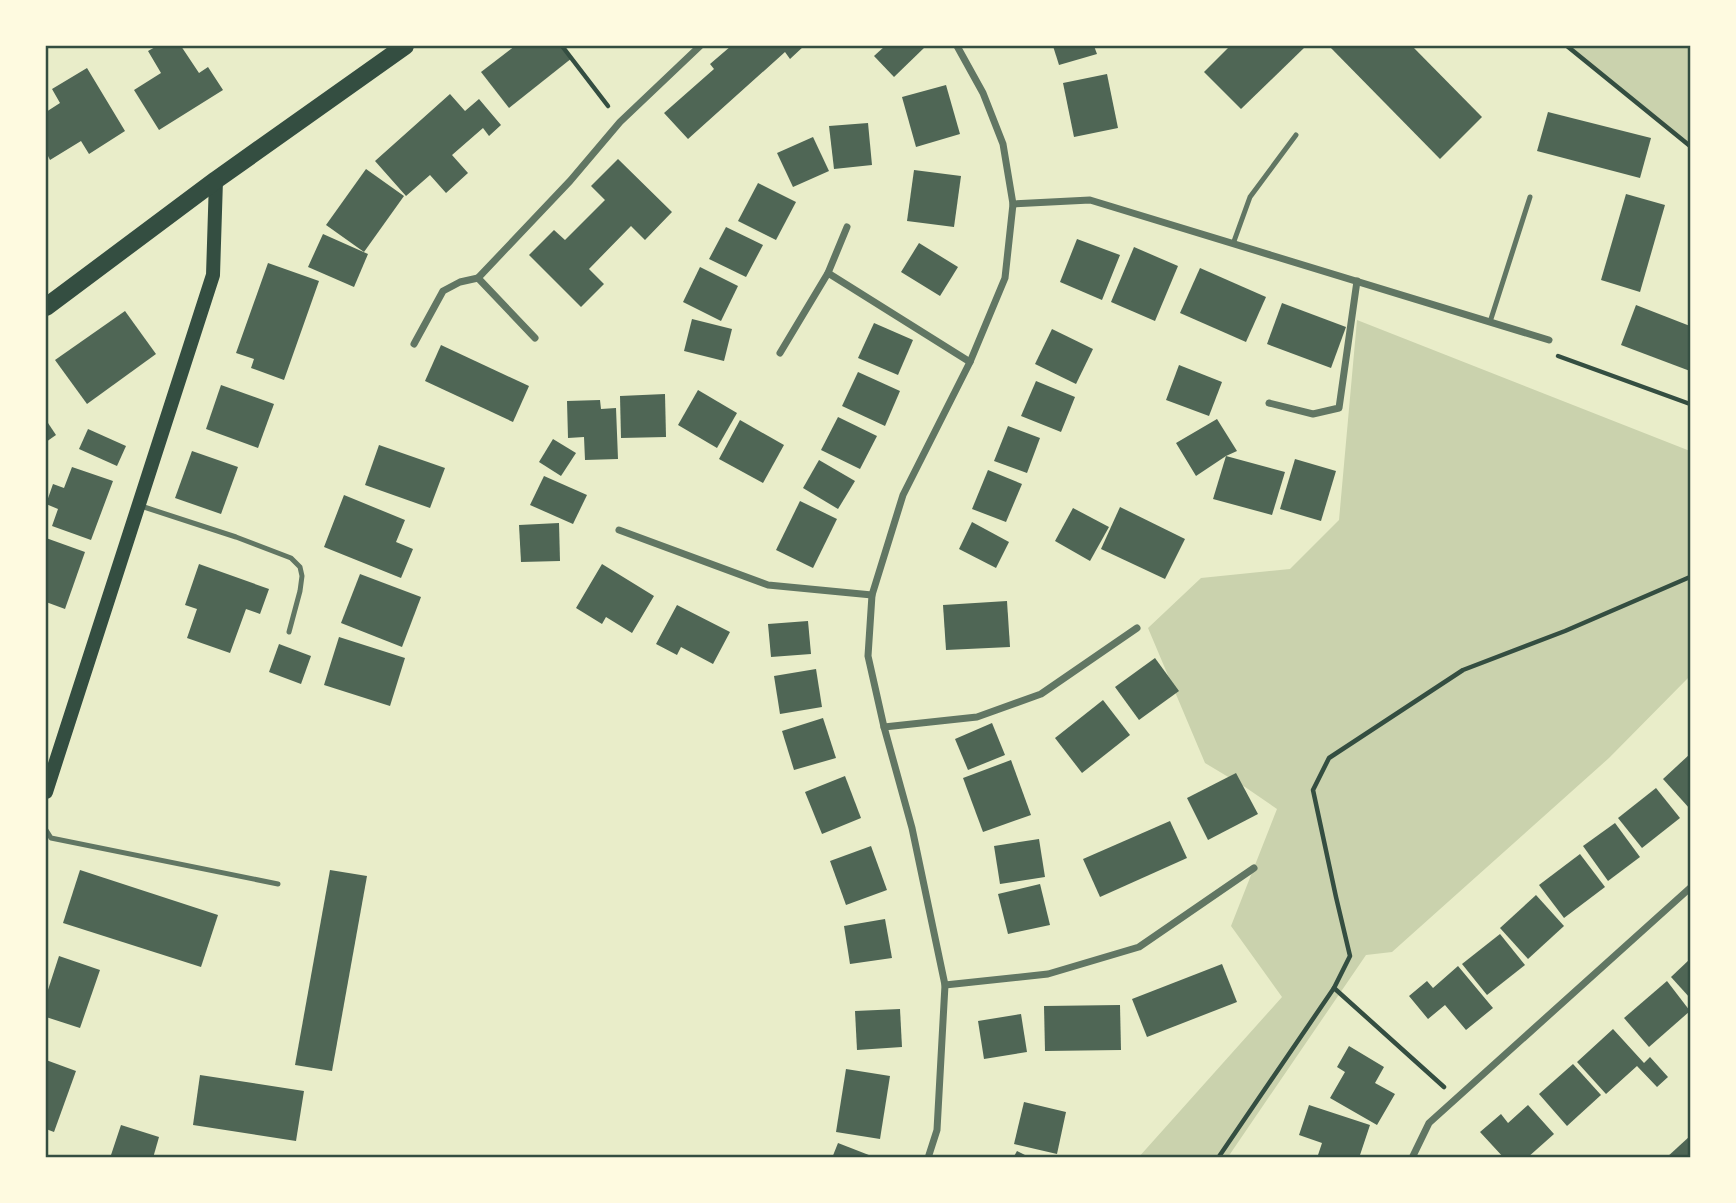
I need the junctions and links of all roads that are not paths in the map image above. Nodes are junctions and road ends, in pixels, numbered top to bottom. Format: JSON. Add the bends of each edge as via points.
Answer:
{"nodes":[{"id":1,"x":405,"y":46,"type":"edge"},
{"id":2,"x":700,"y":46,"type":"edge"},
{"id":3,"x":957,"y":46,"type":"edge"},
{"id":4,"x":1296,"y":135,"type":"dead end"},
{"id":5,"x":216,"y":180,"type":"junction"},
{"id":6,"x":1530,"y":197,"type":"dead end"},
{"id":7,"x":1013,"y":204,"type":"junction"},
{"id":8,"x":847,"y":227,"type":"dead end"},
{"id":9,"x":1233,"y":244,"type":"junction"},
{"id":10,"x":828,"y":273,"type":"junction"},
{"id":11,"x":478,"y":278,"type":"junction"},
{"id":12,"x":1357,"y":281,"type":"junction"},
{"id":13,"x":46,"y":307,"type":"edge"},
{"id":14,"x":1490,"y":322,"type":"junction"},
{"id":15,"x":535,"y":338,"type":"dead end"},
{"id":16,"x":1549,"y":340,"type":"road end"},
{"id":17,"x":414,"y":344,"type":"dead end"},
{"id":18,"x":780,"y":353,"type":"dead end"},
{"id":19,"x":970,"y":362,"type":"junction"},
{"id":20,"x":1269,"y":403,"type":"dead end"},
{"id":21,"x":138,"y":505,"type":"junction"},
{"id":22,"x":619,"y":530,"type":"dead end"},
{"id":23,"x":872,"y":595,"type":"junction"},
{"id":24,"x":1137,"y":628,"type":"dead end"},
{"id":25,"x":289,"y":632,"type":"dead end"},
{"id":26,"x":884,"y":727,"type":"junction"},
{"id":27,"x":46,"y":792,"type":"edge"},
{"id":28,"x":46,"y":830,"type":"edge"},
{"id":29,"x":1254,"y":868,"type":"dead end"},
{"id":30,"x":278,"y":884,"type":"dead end"},
{"id":31,"x":1690,"y":888,"type":"edge"},
{"id":32,"x":944,"y":985,"type":"junction"},
{"id":33,"x":928,"y":1157,"type":"edge"},
{"id":34,"x":1412,"y":1157,"type":"edge"}],
"edges":[{"from":1,"to":5,"type":"main road"},
{"from":2,"to":11,"type":"street","via":[[620,122]]},
{"from":3,"to":7,"type":"street","via":[[984,93],[1003,144]]},
{"from":4,"to":9,"type":"lane","via":[[1251,197]]},
{"from":5,"to":13,"type":"main road"},
{"from":5,"to":21,"type":"main road","via":[[213,275]]},
{"from":6,"to":14,"type":"lane"},
{"from":7,"to":9,"type":"street","via":[[1090,200]]},
{"from":7,"to":19,"type":"street","via":[[1005,278]]},
{"from":8,"to":10,"type":"street"},
{"from":9,"to":12,"type":"street"},
{"from":10,"to":18,"type":"street"},
{"from":10,"to":19,"type":"street"},
{"from":11,"to":15,"type":"street"},
{"from":11,"to":17,"type":"street","via":[[443,292]]},
{"from":12,"to":14,"type":"street"},
{"from":12,"to":20,"type":"street","via":[[1339,408],[1312,414]]},
{"from":14,"to":16,"type":"street"},
{"from":19,"to":23,"type":"street","via":[[902,495]]},
{"from":21,"to":25,"type":"lane","via":[[291,558],[302,576]]},
{"from":21,"to":27,"type":"main road"},
{"from":22,"to":23,"type":"street","via":[[768,585]]},
{"from":23,"to":26,"type":"street","via":[[868,656]]},
{"from":24,"to":26,"type":"street","via":[[1041,694],[977,717]]},
{"from":26,"to":32,"type":"street","via":[[912,828]]},
{"from":28,"to":30,"type":"lane","via":[[51,838]]},
{"from":29,"to":32,"type":"street","via":[[1139,947],[1048,974]]},
{"from":31,"to":34,"type":"street","via":[[1429,1124]]},
{"from":32,"to":33,"type":"street","via":[[937,1130]]}]}
